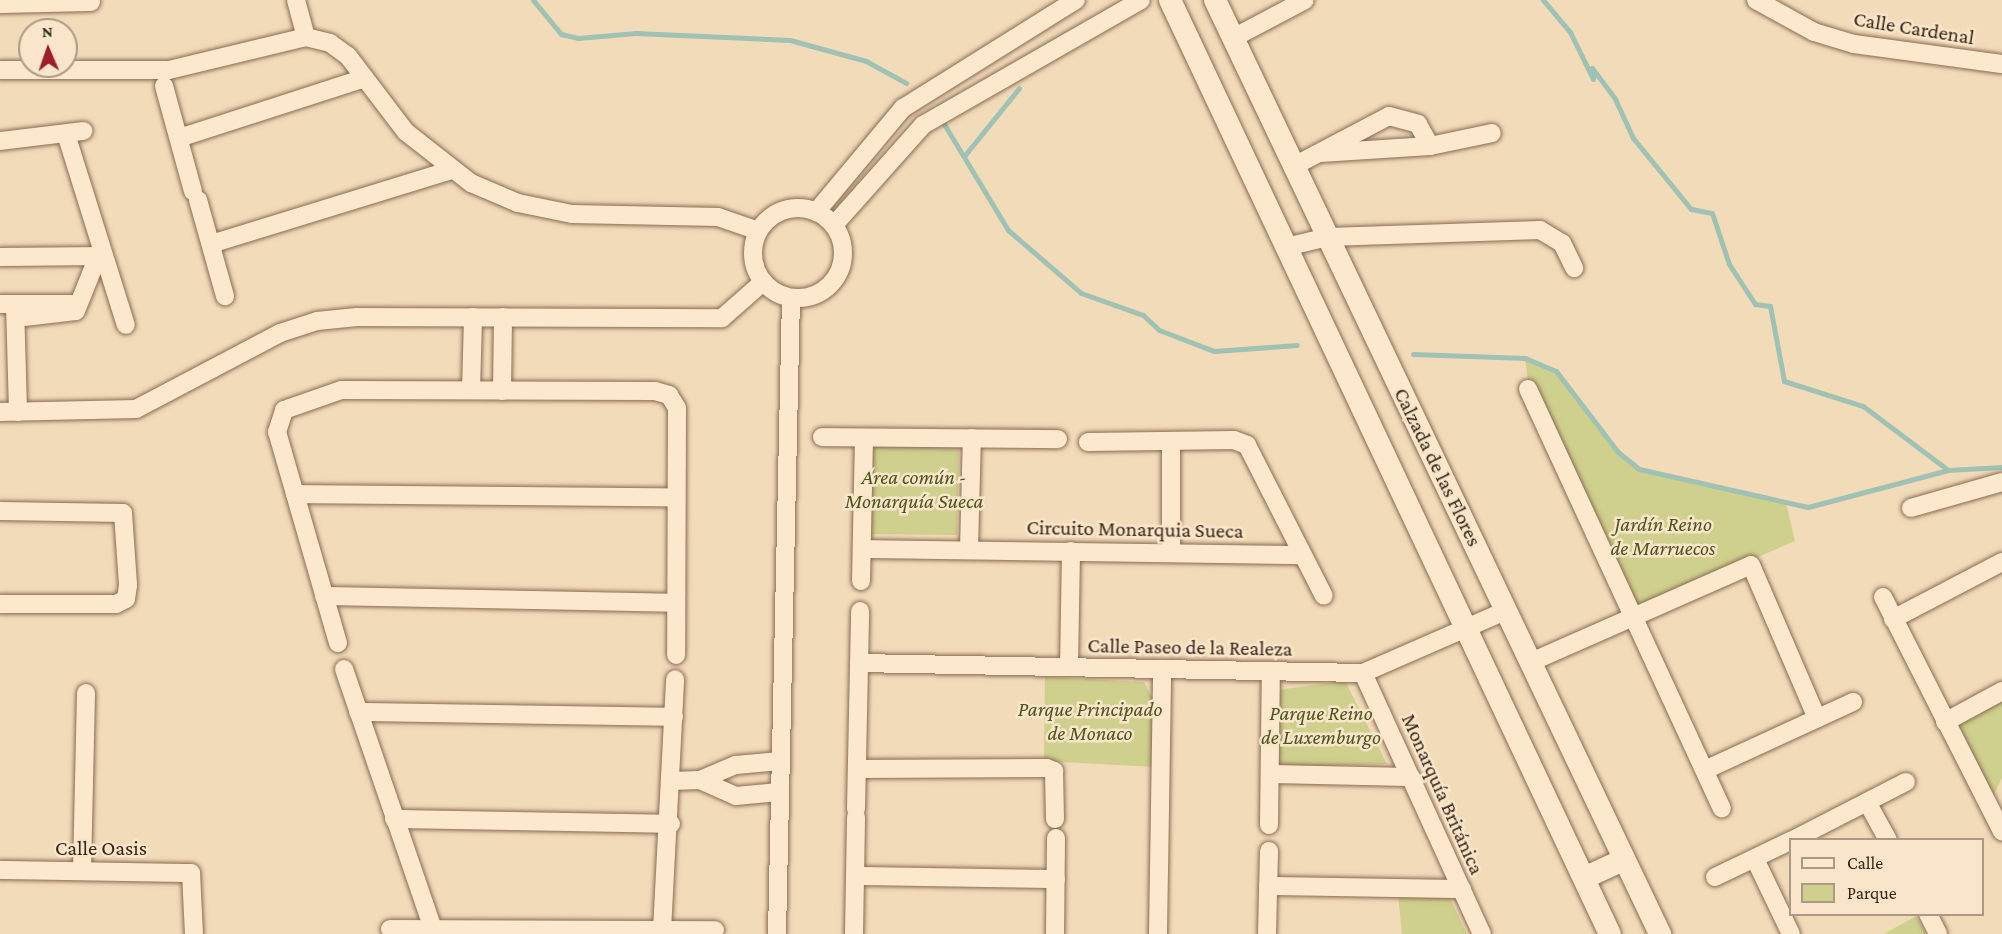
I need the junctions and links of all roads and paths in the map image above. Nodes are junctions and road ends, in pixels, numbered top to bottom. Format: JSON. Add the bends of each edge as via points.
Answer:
{"nodes":[{"id":1,"x":296,"y":0,"type":"edge"},
{"id":2,"x":1076,"y":0,"type":"edge"},
{"id":3,"x":1141,"y":0,"type":"edge"},
{"id":4,"x":1170,"y":0,"type":"edge"},
{"id":5,"x":1215,"y":0,"type":"edge"},
{"id":6,"x":1305,"y":0,"type":"edge"},
{"id":7,"x":1756,"y":0,"type":"edge"},
{"id":8,"x":91,"y":2,"type":"dead end"},
{"id":9,"x":0,"y":4,"type":"edge"},
{"id":10,"x":306,"y":38,"type":"junction"},
{"id":11,"x":1233,"y":38,"type":"junction"},
{"id":12,"x":2002,"y":64,"type":"edge"},
{"id":13,"x":0,"y":70,"type":"edge"},
{"id":14,"x":959,"y":72,"type":"junction"},
{"id":15,"x":365,"y":78,"type":"junction"},
{"id":16,"x":164,"y":86,"type":"dead end"},
{"id":17,"x":970,"y":96,"type":"junction"},
{"id":18,"x":1492,"y":133,"type":"dead end"},
{"id":19,"x":179,"y":138,"type":"junction"},
{"id":20,"x":0,"y":141,"type":"edge"},
{"id":21,"x":1430,"y":147,"type":"junction"},
{"id":22,"x":1320,"y":153,"type":"junction"},
{"id":23,"x":1294,"y":166,"type":"junction"},
{"id":24,"x":452,"y":170,"type":"junction"},
{"id":25,"x":816,"y":212,"type":"junction"},
{"id":26,"x":834,"y":225,"type":"junction"},
{"id":27,"x":759,"y":231,"type":"junction"},
{"id":28,"x":1328,"y":237,"type":"junction"},
{"id":29,"x":211,"y":244,"type":"junction"},
{"id":30,"x":1286,"y":247,"type":"junction"},
{"id":31,"x":100,"y":256,"type":"junction"},
{"id":32,"x":0,"y":257,"type":"edge"},
{"id":33,"x":1574,"y":268,"type":"dead end"},
{"id":34,"x":763,"y":282,"type":"junction"},
{"id":35,"x":225,"y":296,"type":"dead end"},
{"id":36,"x":791,"y":298,"type":"junction"},
{"id":37,"x":10,"y":309,"type":"edge"},
{"id":38,"x":473,"y":317,"type":"junction"},
{"id":39,"x":503,"y":317,"type":"junction"},
{"id":40,"x":126,"y":325,"type":"dead end"},
{"id":41,"x":1528,"y":389,"type":"dead end"},
{"id":42,"x":471,"y":390,"type":"junction"},
{"id":43,"x":502,"y":391,"type":"junction"},
{"id":44,"x":9,"y":412,"type":"edge"},
{"id":45,"x":822,"y":437,"type":"dead end"},
{"id":46,"x":864,"y":438,"type":"junction"},
{"id":47,"x":972,"y":438,"type":"junction"},
{"id":48,"x":1059,"y":439,"type":"dead end"},
{"id":49,"x":1171,"y":441,"type":"junction"},
{"id":50,"x":1088,"y":442,"type":"dead end"},
{"id":51,"x":2002,"y":482,"type":"edge"},
{"id":52,"x":295,"y":494,"type":"junction"},
{"id":53,"x":675,"y":497,"type":"junction"},
{"id":54,"x":1911,"y":508,"type":"dead end"},
{"id":55,"x":0,"y":511,"type":"edge"},
{"id":56,"x":862,"y":549,"type":"junction"},
{"id":57,"x":969,"y":549,"type":"junction"},
{"id":58,"x":1071,"y":551,"type":"junction"},
{"id":59,"x":1172,"y":553,"type":"junction"},
{"id":60,"x":1299,"y":555,"type":"junction"},
{"id":61,"x":2002,"y":562,"type":"edge"},
{"id":62,"x":861,"y":581,"type":"dead end"},
{"id":63,"x":324,"y":596,"type":"junction"},
{"id":64,"x":1324,"y":596,"type":"dead end"},
{"id":65,"x":1883,"y":597,"type":"dead end"},
{"id":66,"x":676,"y":603,"type":"junction"},
{"id":67,"x":0,"y":604,"type":"edge"},
{"id":68,"x":1507,"y":610,"type":"junction"},
{"id":69,"x":860,"y":611,"type":"dead end"},
{"id":70,"x":1634,"y":616,"type":"junction"},
{"id":71,"x":1893,"y":619,"type":"junction"},
{"id":72,"x":1466,"y":630,"type":"junction"},
{"id":73,"x":338,"y":643,"type":"dead end"},
{"id":74,"x":676,"y":655,"type":"dead end"},
{"id":75,"x":1531,"y":662,"type":"junction"},
{"id":76,"x":859,"y":663,"type":"junction"},
{"id":77,"x":1069,"y":667,"type":"junction"},
{"id":78,"x":344,"y":669,"type":"dead end"},
{"id":79,"x":1162,"y":669,"type":"junction"},
{"id":80,"x":1271,"y":671,"type":"junction"},
{"id":81,"x":1363,"y":673,"type":"junction"},
{"id":82,"x":675,"y":679,"type":"dead end"},
{"id":83,"x":2002,"y":691,"type":"edge"},
{"id":84,"x":86,"y":693,"type":"dead end"},
{"id":85,"x":1853,"y":702,"type":"dead end"},
{"id":86,"x":358,"y":712,"type":"junction"},
{"id":87,"x":674,"y":717,"type":"junction"},
{"id":88,"x":1817,"y":718,"type":"junction"},
{"id":89,"x":1945,"y":722,"type":"junction"},
{"id":90,"x":780,"y":761,"type":"junction"},
{"id":91,"x":857,"y":769,"type":"junction"},
{"id":92,"x":1705,"y":770,"type":"junction"},
{"id":93,"x":1270,"y":774,"type":"junction"},
{"id":94,"x":1411,"y":777,"type":"junction"},
{"id":95,"x":700,"y":780,"type":"junction"},
{"id":96,"x":672,"y":781,"type":"junction"},
{"id":97,"x":1906,"y":782,"type":"dead end"},
{"id":98,"x":779,"y":792,"type":"junction"},
{"id":99,"x":1867,"y":802,"type":"junction"},
{"id":100,"x":1722,"y":808,"type":"dead end"},
{"id":101,"x":394,"y":819,"type":"junction"},
{"id":102,"x":1055,"y":819,"type":"dead end"},
{"id":103,"x":2000,"y":819,"type":"edge"},
{"id":104,"x":671,"y":824,"type":"junction"},
{"id":105,"x":1269,"y":825,"type":"dead end"},
{"id":106,"x":1056,"y":838,"type":"dead end"},
{"id":107,"x":1796,"y":838,"type":"edge"},
{"id":108,"x":1887,"y":838,"type":"edge"},
{"id":109,"x":1789,"y":842,"type":"edge"},
{"id":110,"x":1269,"y":851,"type":"dead end"},
{"id":111,"x":1755,"y":859,"type":"junction"},
{"id":112,"x":1623,"y":860,"type":"junction"},
{"id":113,"x":0,"y":870,"type":"edge"},
{"id":114,"x":82,"y":870,"type":"junction"},
{"id":115,"x":855,"y":876,"type":"junction"},
{"id":116,"x":1715,"y":877,"type":"dead end"},
{"id":117,"x":1584,"y":878,"type":"junction"},
{"id":118,"x":1056,"y":879,"type":"junction"},
{"id":119,"x":1268,"y":886,"type":"junction"},
{"id":120,"x":1462,"y":889,"type":"junction"},
{"id":121,"x":1929,"y":916,"type":"edge"},
{"id":122,"x":390,"y":929,"type":"dead end"},
{"id":123,"x":433,"y":929,"type":"junction"},
{"id":124,"x":662,"y":930,"type":"junction"},
{"id":125,"x":715,"y":930,"type":"dead end"},
{"id":126,"x":194,"y":934,"type":"edge"},
{"id":127,"x":777,"y":934,"type":"edge"},
{"id":128,"x":854,"y":934,"type":"edge"},
{"id":129,"x":1055,"y":934,"type":"edge"},
{"id":130,"x":1158,"y":934,"type":"edge"},
{"id":131,"x":1267,"y":934,"type":"edge"},
{"id":132,"x":1482,"y":934,"type":"edge"},
{"id":133,"x":1610,"y":934,"type":"edge"},
{"id":134,"x":1660,"y":934,"type":"edge"},
{"id":135,"x":1791,"y":934,"type":"edge"},
{"id":136,"x":1938,"y":934,"type":"edge"}],
"edges":[{"from":1,"to":10,"type":"street"},
{"from":2,"to":14,"type":"street"},
{"from":3,"to":17,"type":"street"},
{"from":4,"to":30,"type":"street","name":"Calzada de las Flores"},
{"from":5,"to":11,"type":"street","name":"Calzada de las Flores"},
{"from":6,"to":11,"type":"street"},
{"from":7,"to":12,"type":"street","name":"Calle Cardenal","via":[[1814,32],[1854,44]]},
{"from":8,"to":9,"type":"street"},
{"from":10,"to":13,"type":"street","via":[[169,70]]},
{"from":10,"to":15,"type":"street","via":[[330,43]]},
{"from":11,"to":23,"type":"street","name":"Calzada de las Flores"},
{"from":14,"to":17,"type":"street"},
{"from":14,"to":25,"type":"street","via":[[903,108]]},
{"from":15,"to":19,"type":"street"},
{"from":15,"to":24,"type":"street","via":[[406,132]]},
{"from":16,"to":19,"type":"street"},
{"from":17,"to":26,"type":"street","via":[[923,125]]},
{"from":18,"to":21,"type":"street"},
{"from":19,"to":29,"type":"street"},
{"from":20,"to":31,"type":"street","via":[[75,133]]},
{"from":21,"to":22,"type":"street"},
{"from":21,"to":22,"type":"street","via":[[1418,124],[1389,116]]},
{"from":22,"to":23,"type":"street"},
{"from":23,"to":28,"type":"street","name":"Calzada de las Flores"},
{"from":24,"to":27,"type":"street","via":[[518,203],[572,214],[718,217]]},
{"from":24,"to":29,"type":"street"},
{"from":25,"to":26,"type":"street"},
{"from":25,"to":27,"type":"street","via":[[784,210]]},
{"from":26,"to":36,"type":"street","via":[[844,255],[838,276],[813,297]]},
{"from":27,"to":34,"type":"street","via":[[753,252]]},
{"from":28,"to":30,"type":"street"},
{"from":28,"to":33,"type":"street","via":[[1540,230],[1562,243]]},
{"from":28,"to":68,"type":"street","name":"Calzada de las Flores"},
{"from":29,"to":35,"type":"street"},
{"from":30,"to":72,"type":"street","name":"Calzada de las Flores"},
{"from":31,"to":32,"type":"street"},
{"from":31,"to":37,"type":"street","via":[[79,304]]},
{"from":31,"to":40,"type":"street"},
{"from":34,"to":36,"type":"street"},
{"from":34,"to":39,"type":"street","via":[[722,318]]},
{"from":36,"to":90,"type":"street"},
{"from":37,"to":44,"type":"street"},
{"from":38,"to":39,"type":"street"},
{"from":38,"to":42,"type":"street"},
{"from":38,"to":44,"type":"street","via":[[317,321],[272,337],[136,409]]},
{"from":39,"to":43,"type":"street"},
{"from":41,"to":70,"type":"street"},
{"from":42,"to":43,"type":"street"},
{"from":42,"to":52,"type":"street","via":[[341,390],[284,410],[277,432]]},
{"from":43,"to":53,"type":"street","via":[[669,395],[677,408]]},
{"from":45,"to":46,"type":"street"},
{"from":46,"to":47,"type":"street"},
{"from":46,"to":56,"type":"street"},
{"from":47,"to":48,"type":"street"},
{"from":47,"to":57,"type":"street"},
{"from":49,"to":50,"type":"street"},
{"from":49,"to":59,"type":"street"},
{"from":49,"to":60,"type":"street","via":[[1247,445]]},
{"from":51,"to":54,"type":"street"},
{"from":52,"to":53,"type":"street"},
{"from":52,"to":63,"type":"street"},
{"from":53,"to":66,"type":"street"},
{"from":55,"to":67,"type":"street","via":[[113,509],[123,513],[128,585],[126,599],[116,604]]},
{"from":56,"to":57,"type":"street","name":"Circuito Monarquia Sueca"},
{"from":56,"to":62,"type":"street"},
{"from":57,"to":58,"type":"street","name":"Circuito Monarquia Sueca"},
{"from":58,"to":59,"type":"street","name":"Circuito Monarquia Sueca"},
{"from":58,"to":77,"type":"street"},
{"from":59,"to":60,"type":"street","name":"Circuito Monarquia Sueca"},
{"from":60,"to":64,"type":"street"},
{"from":61,"to":71,"type":"street"},
{"from":63,"to":66,"type":"street"},
{"from":63,"to":73,"type":"street"},
{"from":65,"to":71,"type":"street"},
{"from":66,"to":74,"type":"street"},
{"from":68,"to":72,"type":"street","name":"Calle Paseo de la Realeza"},
{"from":68,"to":75,"type":"street","name":"Calzada de las Flores"},
{"from":69,"to":76,"type":"street"},
{"from":70,"to":75,"type":"street"},
{"from":70,"to":88,"type":"street","via":[[1751,565]]},
{"from":70,"to":92,"type":"street"},
{"from":71,"to":89,"type":"street"},
{"from":72,"to":81,"type":"street","name":"Calle Paseo de la Realeza"},
{"from":72,"to":117,"type":"street","name":"Calzada de las Flores"},
{"from":75,"to":112,"type":"street","name":"Calzada de las Flores"},
{"from":76,"to":77,"type":"street","name":"Calle Paseo de la Realeza"},
{"from":76,"to":91,"type":"street"},
{"from":77,"to":79,"type":"street","name":"Calle Paseo de la Realeza"},
{"from":78,"to":86,"type":"street"},
{"from":79,"to":80,"type":"street","name":"Calle Paseo de la Realeza"},
{"from":79,"to":130,"type":"street"},
{"from":80,"to":81,"type":"street","name":"Calle Paseo de la Realeza"},
{"from":80,"to":93,"type":"street"},
{"from":81,"to":94,"type":"street","name":"Monarquía Británica"},
{"from":82,"to":87,"type":"street"},
{"from":83,"to":89,"type":"street"},
{"from":84,"to":114,"type":"street"},
{"from":85,"to":88,"type":"street"},
{"from":86,"to":87,"type":"street"},
{"from":86,"to":101,"type":"street"},
{"from":87,"to":96,"type":"street"},
{"from":88,"to":92,"type":"street"},
{"from":89,"to":103,"type":"street"},
{"from":90,"to":95,"type":"street","via":[[736,765]]},
{"from":90,"to":98,"type":"street"},
{"from":91,"to":102,"type":"street","via":[[1047,768],[1054,771]]},
{"from":91,"to":115,"type":"street"},
{"from":92,"to":100,"type":"street"},
{"from":93,"to":94,"type":"street"},
{"from":93,"to":105,"type":"street"},
{"from":94,"to":120,"type":"street","name":"Monarquía Británica"},
{"from":95,"to":96,"type":"street"},
{"from":95,"to":98,"type":"street","via":[[736,796]]},
{"from":96,"to":104,"type":"street"},
{"from":97,"to":99,"type":"street"},
{"from":98,"to":127,"type":"street"},
{"from":99,"to":107,"type":"street"},
{"from":99,"to":108,"type":"street"},
{"from":101,"to":104,"type":"street"},
{"from":101,"to":123,"type":"street"},
{"from":104,"to":124,"type":"street"},
{"from":106,"to":118,"type":"street"},
{"from":109,"to":111,"type":"street"},
{"from":110,"to":119,"type":"street"},
{"from":111,"to":116,"type":"street"},
{"from":111,"to":135,"type":"street"},
{"from":112,"to":117,"type":"street"},
{"from":112,"to":134,"type":"street","name":"Calzada de las Flores"},
{"from":113,"to":114,"type":"street","name":"Calle Oasis"},
{"from":114,"to":126,"type":"street","name":"Calle Oasis","via":[[191,873],[195,882]]},
{"from":115,"to":118,"type":"street"},
{"from":115,"to":128,"type":"street"},
{"from":117,"to":133,"type":"street","name":"Calzada de las Flores"},
{"from":118,"to":129,"type":"street"},
{"from":119,"to":120,"type":"street"},
{"from":119,"to":131,"type":"street"},
{"from":120,"to":132,"type":"street","name":"Monarquía Británica"},
{"from":121,"to":136,"type":"street"},
{"from":122,"to":123,"type":"street"},
{"from":123,"to":124,"type":"street"},
{"from":124,"to":125,"type":"street"}]}
